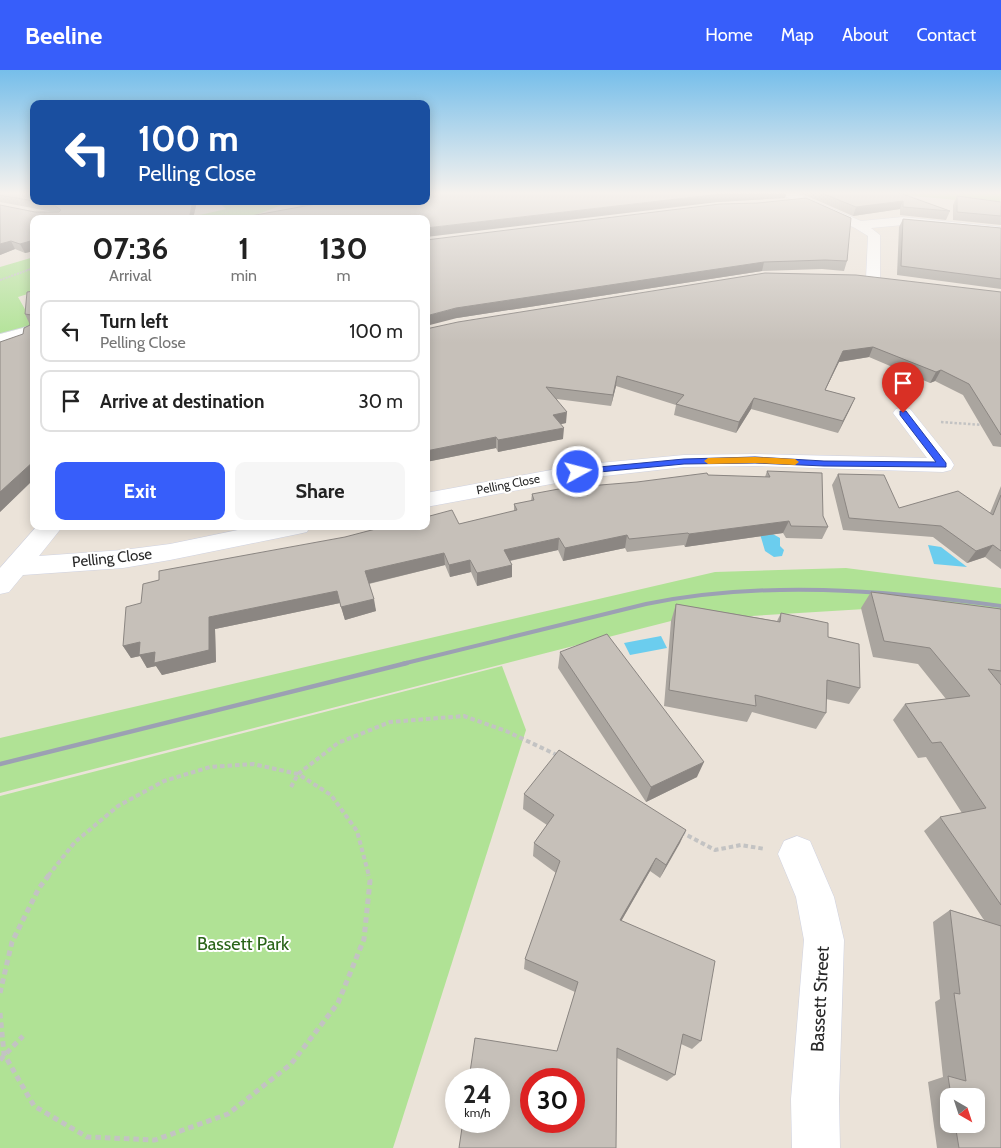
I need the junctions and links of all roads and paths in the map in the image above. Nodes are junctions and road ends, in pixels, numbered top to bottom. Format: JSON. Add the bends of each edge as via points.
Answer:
{"nodes":[{"id":1,"x":875,"y":242,"type":"edge"},
{"id":2,"x":30,"y":269,"type":"edge"},
{"id":3,"x":854,"y":277,"type":"edge"},
{"id":4,"x":0,"y":280,"type":"edge"},
{"id":5,"x":30,"y":331,"type":"edge"},
{"id":6,"x":0,"y":339,"type":"edge"},
{"id":7,"x":906,"y":416,"type":"joint"},
{"id":8,"x":992,"y":426,"type":"edge"},
{"id":9,"x":637,"y":443,"type":"dead end"},
{"id":10,"x":653,"y":464,"type":"junction"},
{"id":11,"x":430,"y":499,"type":"edge"},
{"id":12,"x":47,"y":530,"type":"edge"},
{"id":13,"x":278,"y":530,"type":"edge"},
{"id":14,"x":7,"y":576,"type":"edge"},
{"id":15,"x":566,"y":760,"type":"edge"},
{"id":16,"x":298,"y":774,"type":"junction"},
{"id":17,"x":290,"y":787,"type":"dead end"},
{"id":18,"x":675,"y":829,"type":"edge"},
{"id":19,"x":797,"y":854,"type":"joint"},
{"id":20,"x":0,"y":993,"type":"edge"},
{"id":21,"x":0,"y":1013,"type":"edge"},
{"id":22,"x":24,"y":1036,"type":"dead end"},
{"id":23,"x":4,"y":1054,"type":"junction"},
{"id":24,"x":0,"y":1060,"type":"edge"},
{"id":25,"x":816,"y":1148,"type":"edge"}],
"edges":[{"from":1,"to":3,"type":"street","via":[[878,279]]},
{"from":2,"to":4,"type":"path"},
{"from":5,"to":6,"type":"street"},
{"from":7,"to":8,"type":"path"},
{"from":7,"to":10,"type":"street","name":"Pelling Close","via":[[943,465],[755,460]]},
{"from":9,"to":10,"type":"street"},
{"from":10,"to":11,"type":"street","name":"Pelling Close","via":[[578,472]]},
{"from":12,"to":14,"type":"street"},
{"from":13,"to":14,"type":"street","name":"Pelling Close","via":[[170,552]]},
{"from":15,"to":16,"type":"path","via":[[506,731],[464,716],[390,722],[338,743]]},
{"from":16,"to":17,"type":"path"},
{"from":16,"to":20,"type":"path","via":[[253,764],[210,767],[164,781],[118,806],[75,842],[39,888],[12,942]]},
{"from":16,"to":23,"type":"path","via":[[330,795],[357,831],[370,881],[364,939],[338,1003],[291,1064],[228,1114],[155,1140],[86,1137],[34,1106]]},
{"from":18,"to":19,"type":"path","via":[[715,850],[741,846]]},
{"from":19,"to":25,"type":"street","name":"Bassett Street","via":[[814,897],[824,940],[814,1099]]},
{"from":21,"to":23,"type":"path"},
{"from":22,"to":23,"type":"path"},
{"from":23,"to":24,"type":"path"}]}
